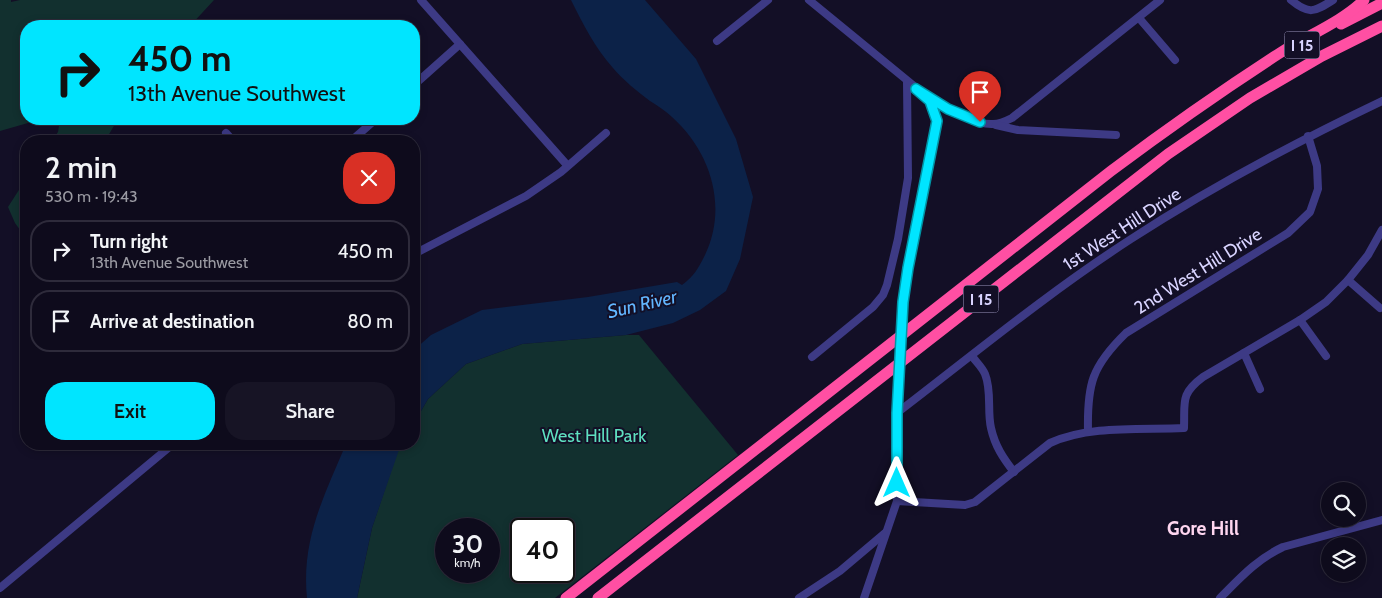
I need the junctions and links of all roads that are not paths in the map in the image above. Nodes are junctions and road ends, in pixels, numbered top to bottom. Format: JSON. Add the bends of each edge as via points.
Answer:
{"nodes":[{"id":1,"x":421,"y":0,"type":"edge"},
{"id":2,"x":768,"y":0,"type":"edge"},
{"id":3,"x":809,"y":0,"type":"edge"},
{"id":4,"x":1160,"y":0,"type":"edge"},
{"id":5,"x":1291,"y":0,"type":"edge"},
{"id":6,"x":1333,"y":0,"type":"edge"},
{"id":7,"x":1364,"y":0,"type":"edge"},
{"id":8,"x":1382,"y":3,"type":"edge"},
{"id":9,"x":1139,"y":18,"type":"junction"},
{"id":10,"x":1382,"y":26,"type":"edge"},
{"id":11,"x":717,"y":41,"type":"dead end"},
{"id":12,"x":460,"y":44,"type":"junction"},
{"id":13,"x":1175,"y":60,"type":"dead end"},
{"id":14,"x":420,"y":81,"type":"edge"},
{"id":15,"x":907,"y":82,"type":"junction"},
{"id":16,"x":916,"y":89,"type":"junction"},
{"id":17,"x":1224,"y":90,"type":"junction"},
{"id":18,"x":1382,"y":101,"type":"edge"},
{"id":19,"x":994,"y":124,"type":"junction"},
{"id":20,"x":369,"y":125,"type":"edge"},
{"id":21,"x":606,"y":133,"type":"dead end"},
{"id":22,"x":358,"y":135,"type":"edge"},
{"id":23,"x":1116,"y":136,"type":"dead end"},
{"id":24,"x":1308,"y":136,"type":"junction"},
{"id":25,"x":567,"y":165,"type":"junction"},
{"id":26,"x":1382,"y":230,"type":"edge"},
{"id":27,"x":420,"y":251,"type":"edge"},
{"id":28,"x":1348,"y":280,"type":"junction"},
{"id":29,"x":1380,"y":308,"type":"dead end"},
{"id":30,"x":1300,"y":320,"type":"junction"},
{"id":31,"x":1244,"y":353,"type":"junction"},
{"id":32,"x":972,"y":356,"type":"junction"},
{"id":33,"x":1326,"y":356,"type":"dead end"},
{"id":34,"x":812,"y":357,"type":"dead end"},
{"id":35,"x":1260,"y":389,"type":"dead end"},
{"id":36,"x":897,"y":413,"type":"junction"},
{"id":37,"x":1088,"y":431,"type":"junction"},
{"id":38,"x":166,"y":450,"type":"edge"},
{"id":39,"x":1014,"y":472,"type":"junction"},
{"id":40,"x":897,"y":500,"type":"junction"},
{"id":41,"x":1382,"y":520,"type":"edge"},
{"id":42,"x":886,"y":532,"type":"junction"},
{"id":43,"x":0,"y":588,"type":"edge"},
{"id":44,"x":566,"y":598,"type":"edge"},
{"id":45,"x":598,"y":598,"type":"edge"},
{"id":46,"x":799,"y":598,"type":"edge"},
{"id":47,"x":864,"y":598,"type":"edge"},
{"id":48,"x":1220,"y":598,"type":"edge"}],
"edges":[{"from":1,"to":12,"type":"street"},
{"from":2,"to":11,"type":"street"},
{"from":3,"to":15,"type":"street"},
{"from":4,"to":9,"type":"street"},
{"from":5,"to":6,"type":"street","via":[[1308,12]]},
{"from":7,"to":17,"type":"highway"},
{"from":8,"to":17,"type":"highway","number":"I 15"},
{"from":9,"to":13,"type":"street"},
{"from":9,"to":19,"type":"street","via":[[1012,118]]},
{"from":10,"to":45,"type":"highway","number":"I 15","via":[[1250,98],[1168,154]]},
{"from":12,"to":14,"type":"street"},
{"from":12,"to":25,"type":"street"},
{"from":15,"to":16,"type":"street"},
{"from":15,"to":34,"type":"street","via":[[908,178],[887,285],[873,307]]},
{"from":16,"to":19,"type":"street","via":[[948,109]]},
{"from":16,"to":36,"type":"street","via":[[930,101],[937,121],[903,302]]},
{"from":17,"to":44,"type":"highway","number":"I 15","via":[[1103,177]]},
{"from":18,"to":24,"type":"street","name":"1st West Hill Drive"},
{"from":19,"to":23,"type":"street","via":[[1018,130]]},
{"from":20,"to":22,"type":"street"},
{"from":21,"to":25,"type":"street"},
{"from":24,"to":32,"type":"street","name":"1st West Hill Drive","via":[[1208,191],[1131,239]]},
{"from":24,"to":37,"type":"street","name":"2nd West Hill Drive","via":[[1317,166],[1318,189],[1310,212],[1288,233],[1126,333],[1108,350],[1094,376],[1088,402]]},
{"from":25,"to":27,"type":"street","via":[[526,196]]},
{"from":26,"to":28,"type":"street"},
{"from":28,"to":29,"type":"street"},
{"from":28,"to":30,"type":"street","via":[[1326,302]]},
{"from":30,"to":31,"type":"street"},
{"from":30,"to":33,"type":"street"},
{"from":31,"to":35,"type":"street"},
{"from":31,"to":37,"type":"street","via":[[1190,387],[1185,399],[1184,428]]},
{"from":32,"to":36,"type":"street","name":"1st West Hill Drive"},
{"from":32,"to":39,"type":"street","via":[[986,376],[990,426],[995,444]]},
{"from":36,"to":40,"type":"street"},
{"from":37,"to":39,"type":"street","via":[[1050,443]]},
{"from":38,"to":43,"type":"street"},
{"from":39,"to":40,"type":"street","via":[[975,502],[965,505]]},
{"from":40,"to":42,"type":"street"},
{"from":41,"to":48,"type":"street","via":[[1268,553]]},
{"from":42,"to":46,"type":"street","via":[[840,571]]},
{"from":42,"to":47,"type":"street"}]}
